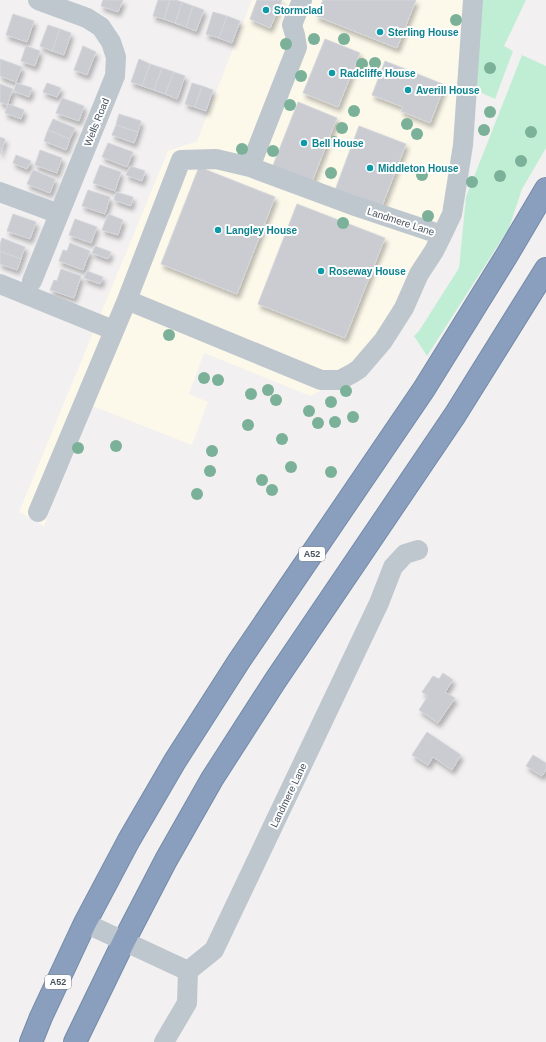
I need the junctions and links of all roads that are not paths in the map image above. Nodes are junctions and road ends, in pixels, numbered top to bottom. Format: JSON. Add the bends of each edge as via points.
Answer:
{"nodes":[{"id":1,"x":38,"y":0,"type":"edge"},
{"id":2,"x":302,"y":0,"type":"edge"},
{"id":3,"x":473,"y":0,"type":"edge"},
{"id":4,"x":250,"y":167,"type":"junction"},
{"id":5,"x":546,"y":189,"type":"edge"},
{"id":6,"x":0,"y":192,"type":"edge"},
{"id":7,"x":59,"y":214,"type":"junction"},
{"id":8,"x":442,"y":235,"type":"junction"},
{"id":9,"x":546,"y":269,"type":"edge"},
{"id":10,"x":32,"y":281,"type":"dead end"},
{"id":11,"x":0,"y":284,"type":"edge"},
{"id":12,"x":127,"y":300,"type":"junction"},
{"id":13,"x":113,"y":332,"type":"junction"},
{"id":14,"x":38,"y":512,"type":"dead end"},
{"id":15,"x":418,"y":550,"type":"dead end"},
{"id":16,"x":85,"y":923,"type":"junction"},
{"id":17,"x":124,"y":940,"type":"junction"},
{"id":18,"x":188,"y":971,"type":"junction"},
{"id":19,"x":31,"y":1042,"type":"edge"},
{"id":20,"x":75,"y":1042,"type":"edge"},
{"id":21,"x":164,"y":1042,"type":"edge"}],
"edges":[{"from":1,"to":7,"type":"street","name":"Wells Road","via":[[87,18],[101,27],[111,42],[116,57],[115,76]]},
{"from":2,"to":4,"type":"street","via":[[292,25],[297,47]]},
{"from":3,"to":8,"type":"street","name":"Landmere Lane","via":[[463,145],[452,214]]},
{"from":4,"to":8,"type":"street","name":"Landmere Lane"},
{"from":4,"to":12,"type":"street","name":"Landmere Lane","via":[[216,159],[181,160]]},
{"from":5,"to":16,"type":"highway","number":"A52","via":[[424,389],[239,661],[175,761]]},
{"from":6,"to":7,"type":"street"},
{"from":7,"to":10,"type":"street","name":"Wells Road"},
{"from":8,"to":12,"type":"street","via":[[404,308],[383,341],[359,368],[340,380],[321,380]]},
{"from":9,"to":17,"type":"highway","via":[[455,414],[212,779]]},
{"from":11,"to":13,"type":"street","via":[[114,330]]},
{"from":12,"to":13,"type":"street"},
{"from":13,"to":14,"type":"street"},
{"from":15,"to":18,"type":"street","name":"Landmere Lane","via":[[404,554],[393,567],[379,603],[214,950]]},
{"from":16,"to":17,"type":"street"},
{"from":16,"to":19,"type":"highway","number":"A52"},
{"from":17,"to":18,"type":"street"},
{"from":17,"to":20,"type":"highway"},
{"from":18,"to":21,"type":"street","via":[[187,1003]]}]}
